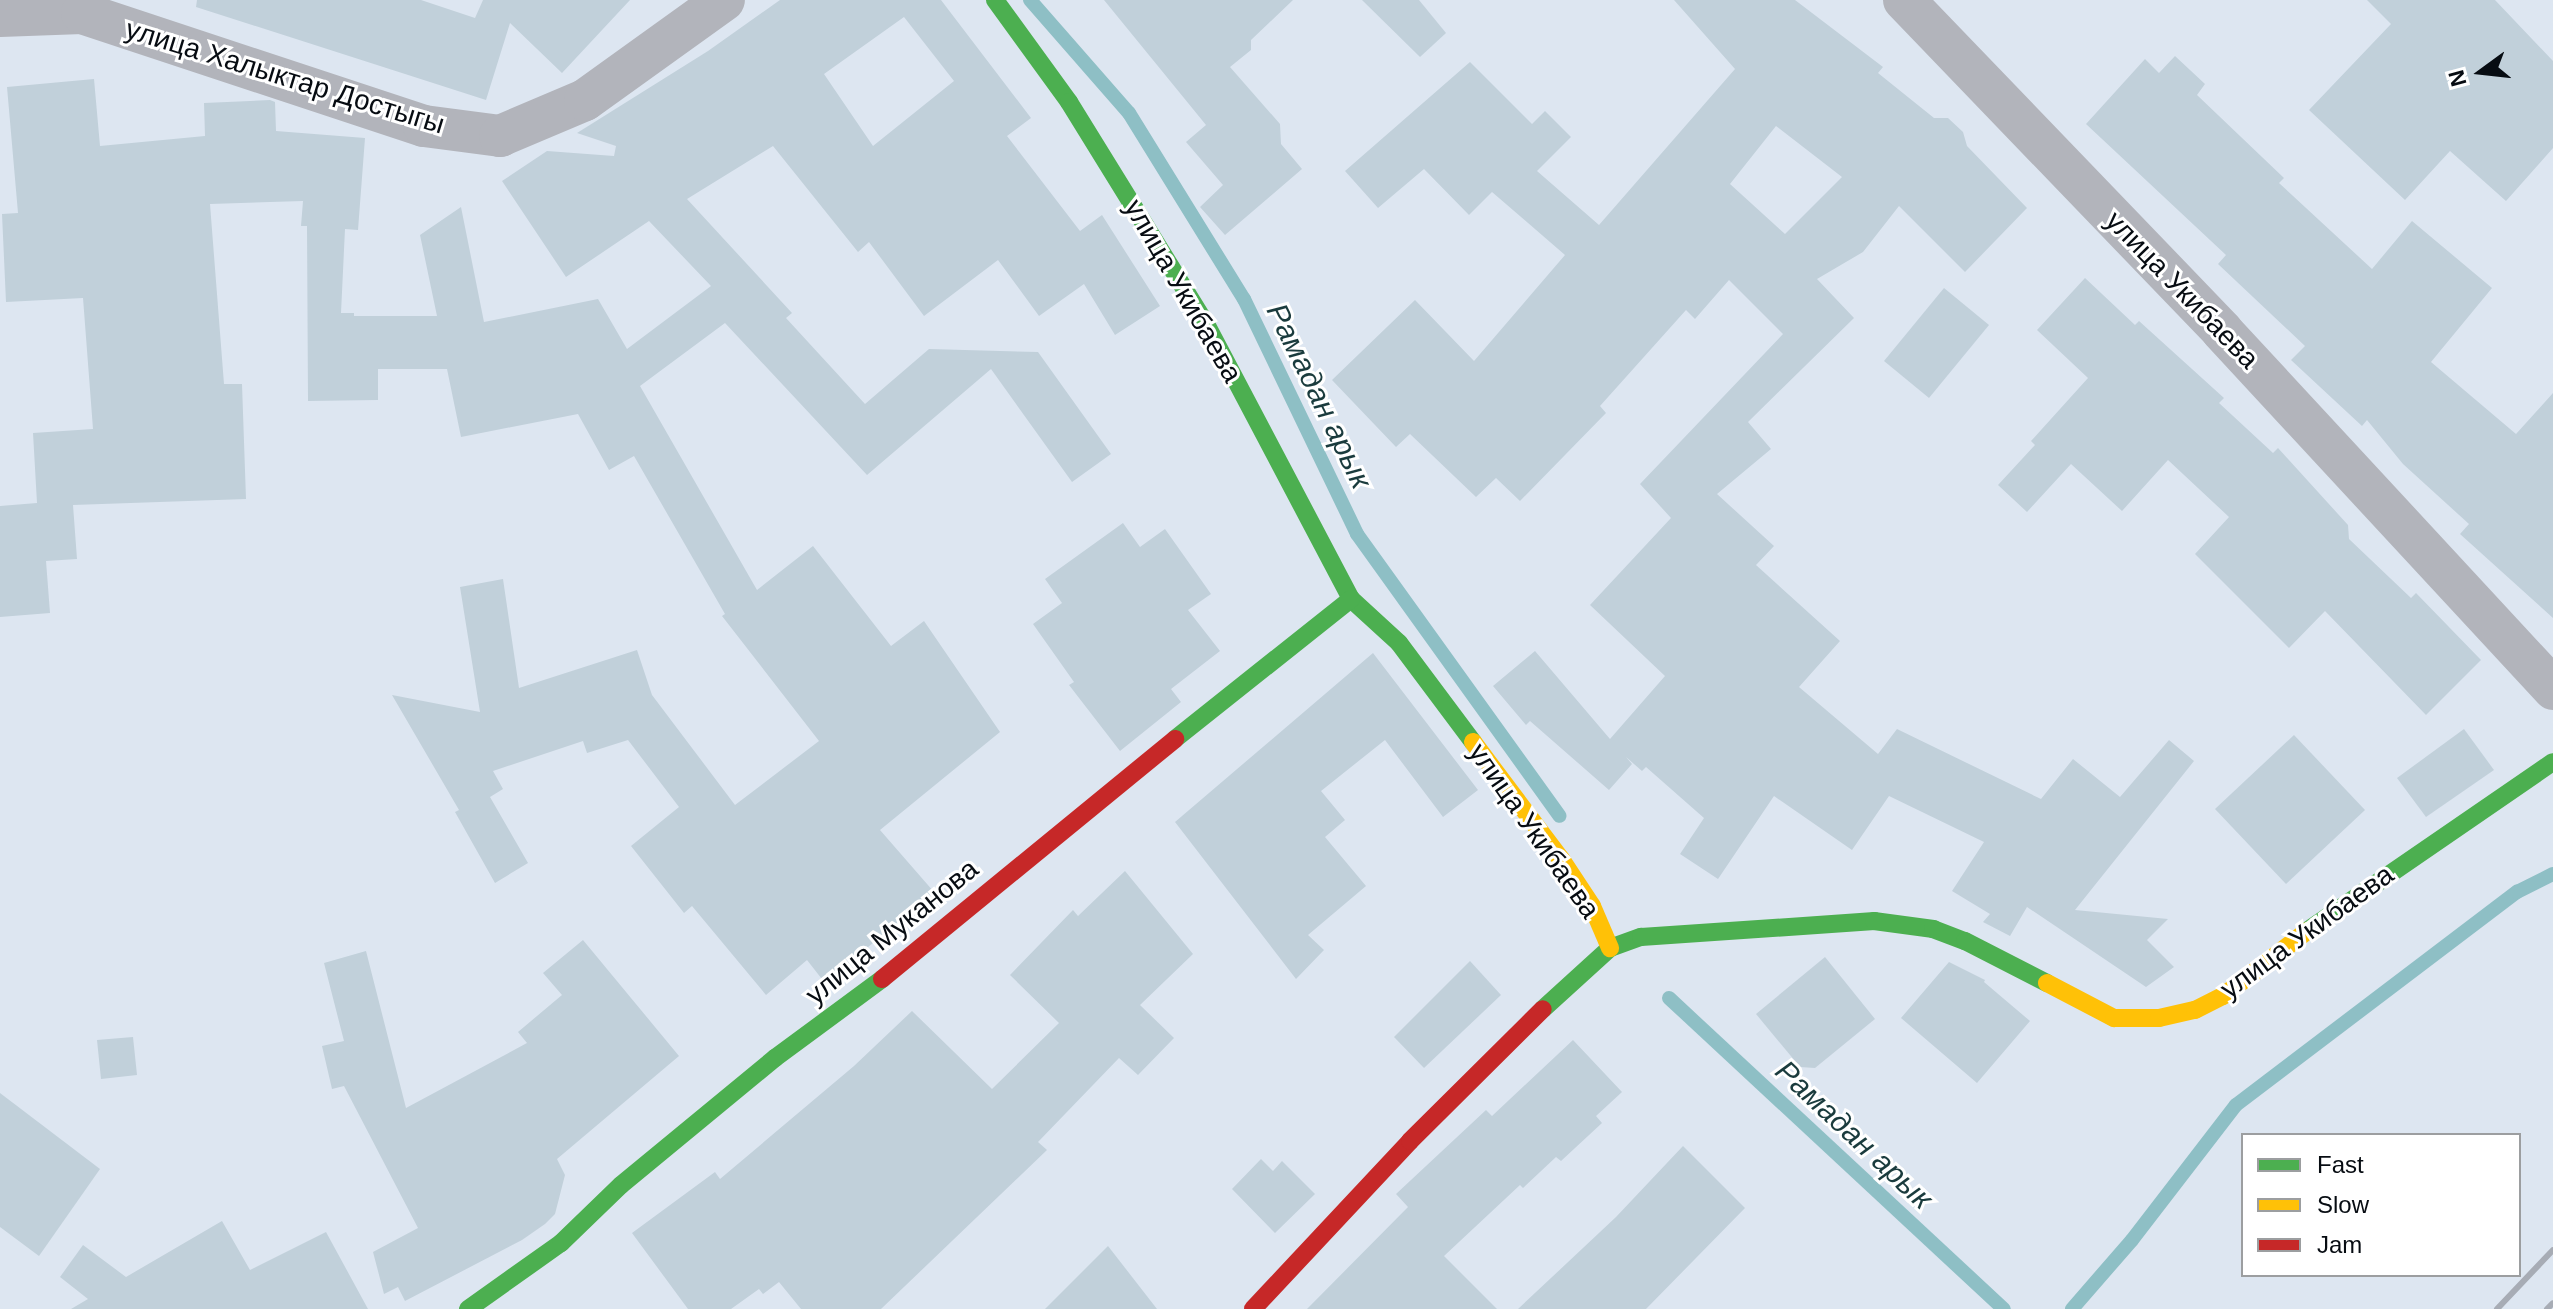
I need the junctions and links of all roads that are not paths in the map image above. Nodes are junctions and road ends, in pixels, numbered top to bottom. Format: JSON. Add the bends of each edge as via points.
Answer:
{"nodes":[{"id":1,"x":724,"y":0,"type":"edge"},
{"id":2,"x":995,"y":0,"type":"edge"},
{"id":3,"x":1904,"y":0,"type":"edge"},
{"id":4,"x":0,"y":16,"type":"edge"},
{"id":5,"x":1351,"y":599,"type":"junction"},
{"id":6,"x":2553,"y":689,"type":"edge"},
{"id":7,"x":2553,"y":762,"type":"edge"},
{"id":8,"x":1610,"y":948,"type":"junction"},
{"id":9,"x":468,"y":1309,"type":"edge"},
{"id":10,"x":1253,"y":1309,"type":"edge"}],
"edges":[{"from":1,"to":4,"type":"street","name":"улица Халыктар Достыгы","via":[[585,100],[500,136],[424,126],[82,13]]},
{"from":2,"to":5,"type":"street","name":"улица Укибаева","via":[[1069,102],[1205,322]]},
{"from":3,"to":6,"type":"street","name":"улица Укибаева","via":[[2222,331]]},
{"from":5,"to":8,"type":"street","name":"улица Укибаева","via":[[1399,643],[1561,859],[1592,906]]},
{"from":5,"to":9,"type":"street","name":"улица Муканова","via":[[840,1013],[775,1058],[621,1185],[561,1243]]},
{"from":7,"to":8,"type":"street","name":"улица Укибаева","via":[[2349,899],[2223,996],[2195,1010],[2159,1018],[2114,1018],[1965,941],[1933,929],[1874,921],[1668,933]]},
{"from":8,"to":10,"type":"street","via":[[1410,1141]]}]}
